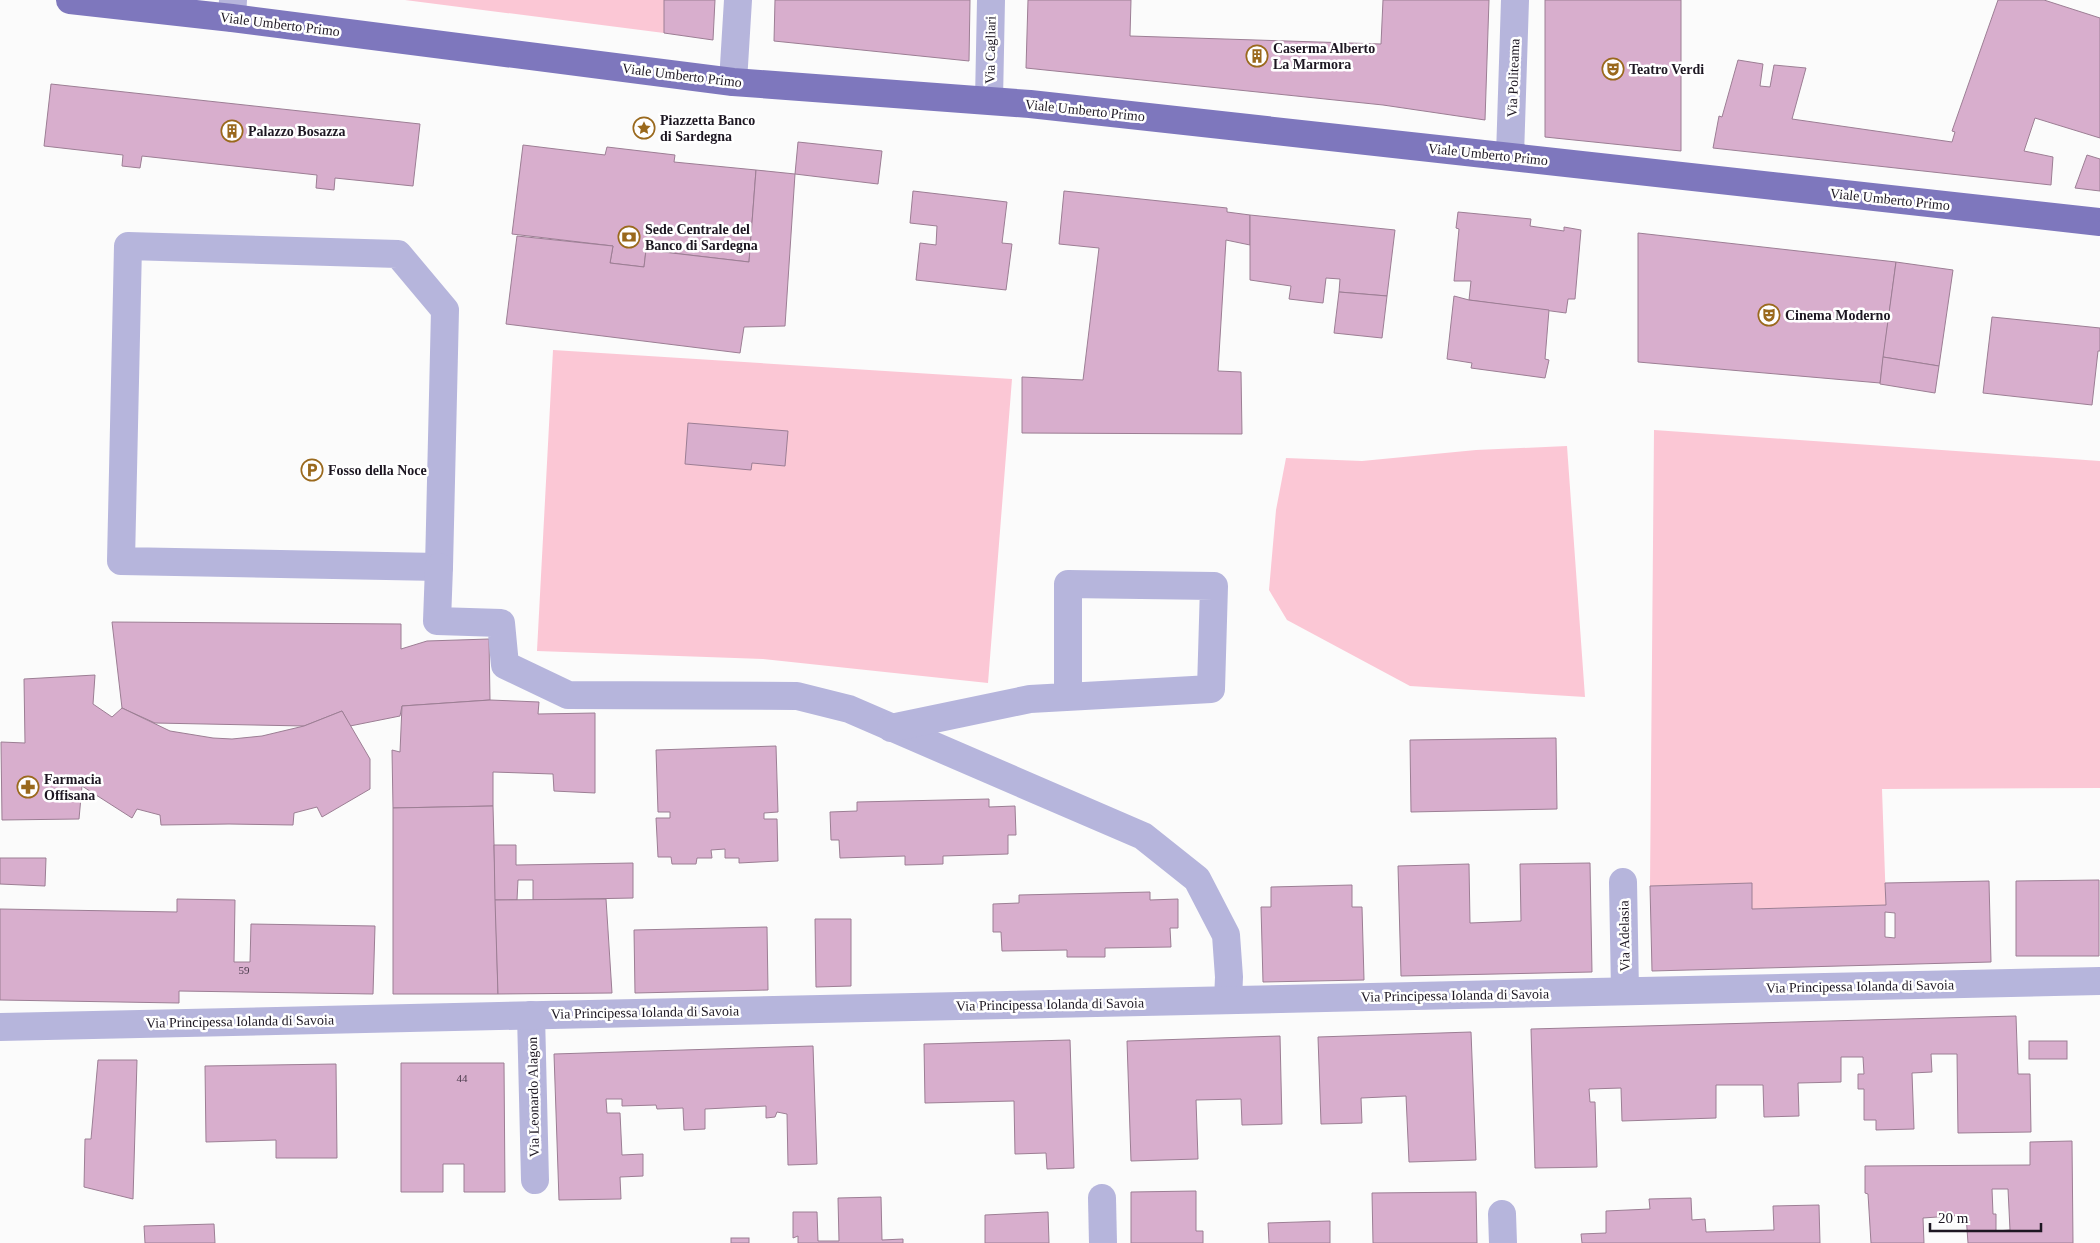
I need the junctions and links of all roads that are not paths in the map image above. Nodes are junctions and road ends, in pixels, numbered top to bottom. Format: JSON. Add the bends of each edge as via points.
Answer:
{"nodes":[{"id":1,"x":70,"y":0,"type":"edge"},
{"id":2,"x":738,"y":0,"type":"edge"},
{"id":3,"x":991,"y":0,"type":"edge"},
{"id":4,"x":1515,"y":0,"type":"edge"},
{"id":5,"x":232,"y":9,"type":"edge"},
{"id":6,"x":733,"y":82,"type":"junction"},
{"id":7,"x":989,"y":100,"type":"junction"},
{"id":8,"x":1510,"y":156,"type":"junction"},
{"id":9,"x":2100,"y":222,"type":"edge"},
{"id":10,"x":439,"y":567,"type":"junction"},
{"id":11,"x":1068,"y":696,"type":"junction"},
{"id":12,"x":890,"y":728,"type":"junction"},
{"id":13,"x":1623,"y":882,"type":"dead end"},
{"id":14,"x":2100,"y":981,"type":"edge"},
{"id":15,"x":1625,"y":991,"type":"junction"},
{"id":16,"x":1228,"y":1000,"type":"junction"},
{"id":17,"x":531,"y":1015,"type":"junction"},
{"id":18,"x":0,"y":1027,"type":"edge"},
{"id":19,"x":535,"y":1180,"type":"dead end"},
{"id":20,"x":1102,"y":1198,"type":"dead end"},
{"id":21,"x":1502,"y":1214,"type":"dead end"},
{"id":22,"x":1103,"y":1243,"type":"edge"},
{"id":23,"x":1503,"y":1243,"type":"edge"}],
"edges":[{"from":1,"to":5,"type":"main road","name":"Viale Umberto Primo"},
{"from":2,"to":6,"type":"street"},
{"from":3,"to":7,"type":"street","name":"Via Cagliari"},
{"from":4,"to":8,"type":"street","name":"Via Politeama"},
{"from":5,"to":6,"type":"main road","name":"Viale Umberto Primo"},
{"from":6,"to":7,"type":"main road","name":"Viale Umberto Primo"},
{"from":7,"to":8,"type":"main road","name":"Viale Umberto Primo"},
{"from":8,"to":9,"type":"main road","name":"Viale Umberto Primo"},
{"from":10,"to":10,"type":"street","via":[[445,310],[398,254],[128,246],[120,561]]},
{"from":10,"to":12,"type":"street","via":[[437,621],[501,623],[506,665],[568,695],[797,696],[849,709]]},
{"from":11,"to":11,"type":"street","via":[[1211,689],[1214,586],[1068,584]]},
{"from":11,"to":12,"type":"street","via":[[1030,698]]},
{"from":12,"to":16,"type":"street","via":[[1143,836],[1197,879],[1226,935]]},
{"from":13,"to":15,"type":"street","name":"Via Adelasia"},
{"from":14,"to":15,"type":"street","name":"Via Principessa Iolanda di Savoia"},
{"from":15,"to":16,"type":"street","name":"Via Principessa Iolanda di Savoia"},
{"from":16,"to":17,"type":"street","name":"Via Principessa Iolanda di Savoia"},
{"from":17,"to":18,"type":"street","name":"Via Principessa Iolanda di Savoia"},
{"from":17,"to":19,"type":"street","name":"Via Leonardo Alagon"},
{"from":20,"to":22,"type":"street"},
{"from":21,"to":23,"type":"street"}]}
